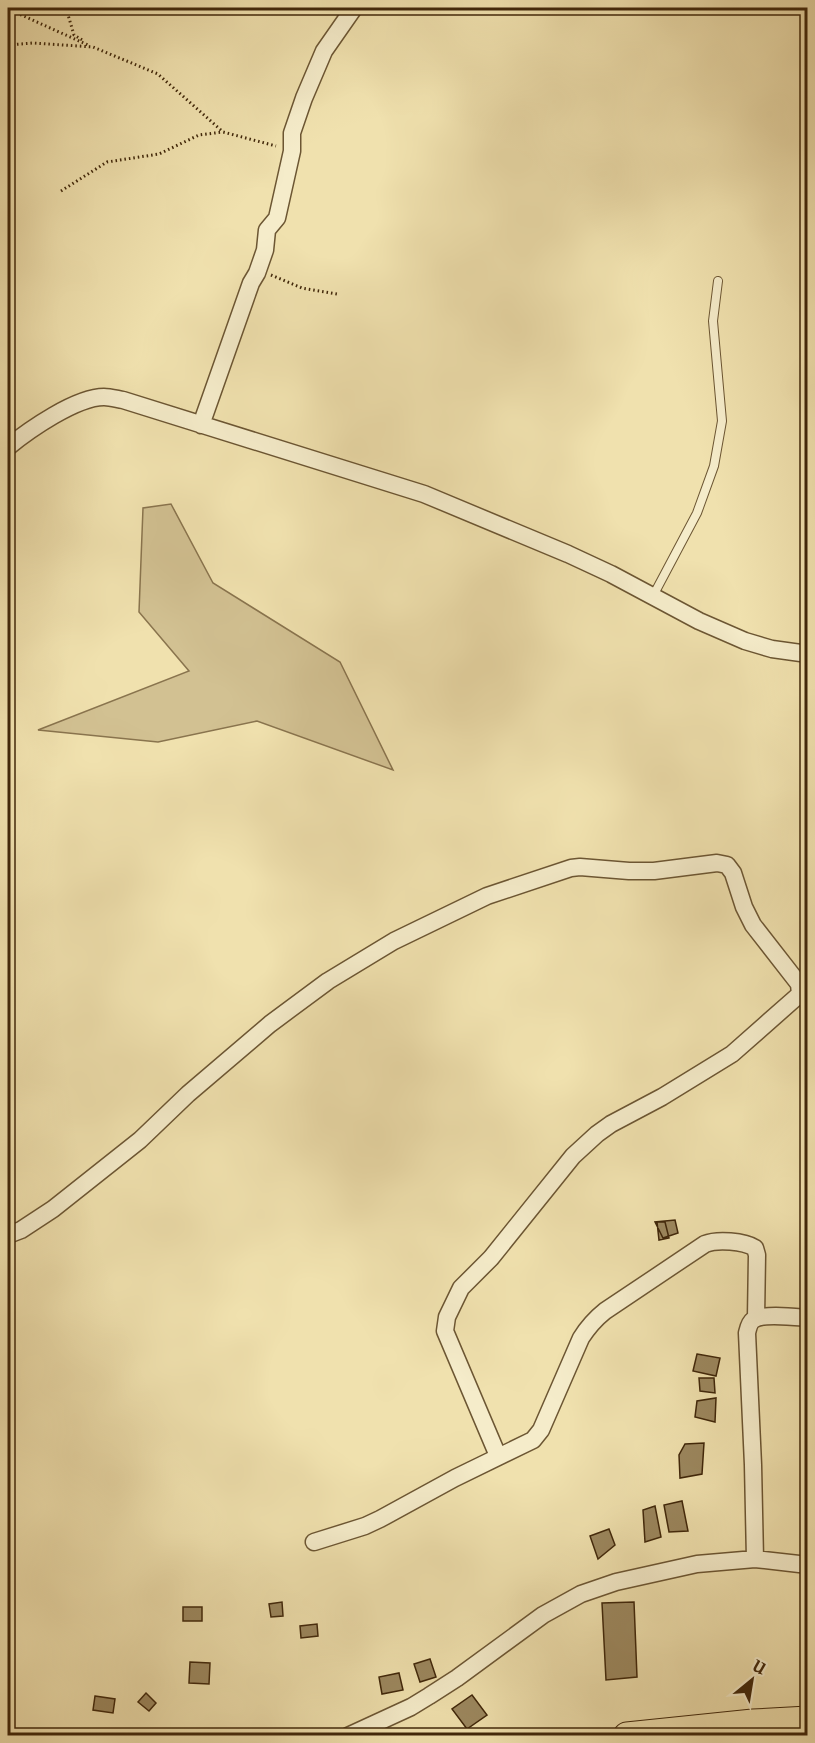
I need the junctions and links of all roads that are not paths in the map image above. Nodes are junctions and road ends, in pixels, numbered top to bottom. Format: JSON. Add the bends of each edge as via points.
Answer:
{"nodes":[{"id":1,"x":354,"y":8,"type":"edge"},
{"id":2,"x":718,"y":282,"type":"dead end"},
{"id":3,"x":201,"y":425,"type":"junction"},
{"id":4,"x":8,"y":447,"type":"edge"},
{"id":5,"x":653,"y":596,"type":"junction"},
{"id":6,"x":807,"y":654,"type":"edge"},
{"id":7,"x":8,"y":1235,"type":"edge"},
{"id":8,"x":756,"y":1318,"type":"junction"},
{"id":9,"x":807,"y":1318,"type":"edge"},
{"id":10,"x":498,"y":1456,"type":"junction"},
{"id":11,"x":314,"y":1542,"type":"dead end"},
{"id":12,"x":755,"y":1559,"type":"junction"},
{"id":13,"x":807,"y":1565,"type":"edge"},
{"id":14,"x":807,"y":1720,"type":"edge"},
{"id":15,"x":348,"y":1736,"type":"edge"},
{"id":16,"x":627,"y":1736,"type":"edge"}],
"edges":[{"from":1,"to":3,"type":"street","via":[[324,51],[304,98],[292,133],[292,151],[277,218],[267,230],[265,250]]},
{"from":2,"to":5,"type":"lane","via":[[713,321],[722,421],[714,466],[697,513]]},
{"from":3,"to":4,"type":"street","via":[[103,397],[63,410]]},
{"from":3,"to":5,"type":"street","via":[[424,494],[568,554]]},
{"from":5,"to":6,"type":"street","via":[[745,641]]},
{"from":7,"to":10,"type":"street","via":[[53,1209],[140,1140],[270,1024],[328,981],[394,941],[497,891],[572,868],[654,871],[727,865],[734,873],[753,925],[799,984],[800,994],[732,1054],[597,1134],[567,1162],[491,1258],[461,1288],[445,1330]]},
{"from":8,"to":9,"type":"street"},
{"from":8,"to":10,"type":"street","via":[[755,1248],[714,1241],[705,1244],[595,1318],[581,1338],[537,1436]]},
{"from":8,"to":12,"type":"street","via":[[749,1326],[747,1347]]},
{"from":10,"to":11,"type":"street","via":[[380,1519]]},
{"from":12,"to":13,"type":"street"},
{"from":12,"to":15,"type":"street","via":[[672,1569],[581,1594],[543,1615],[411,1707]]},
{"from":14,"to":16,"type":"highway"}]}
